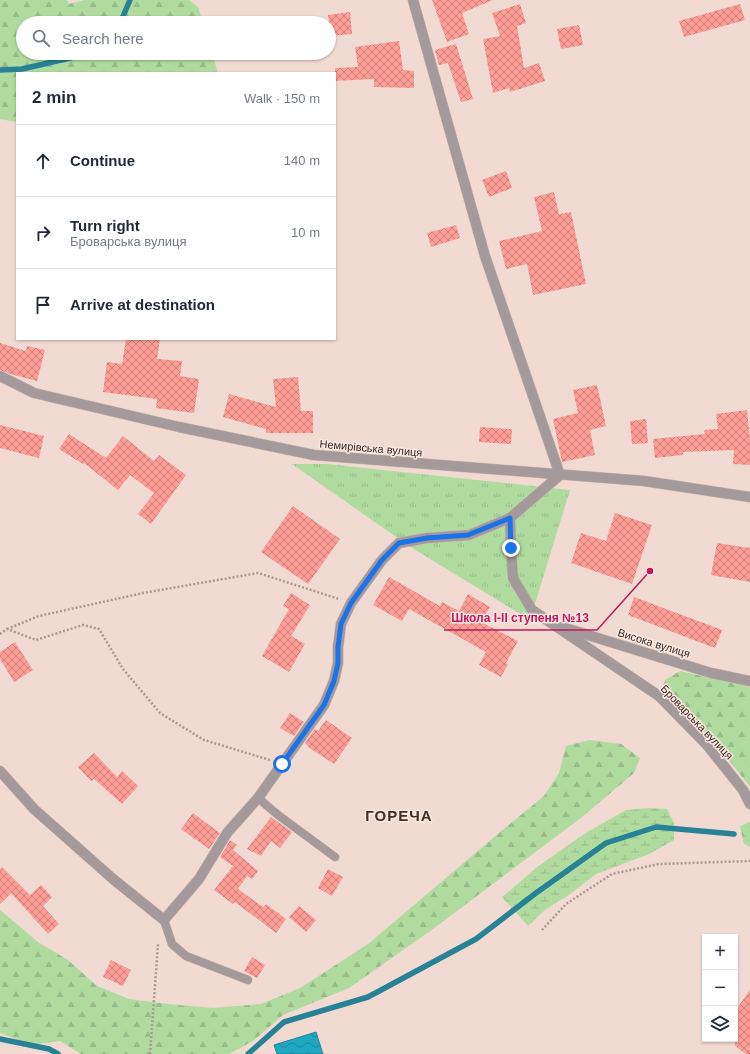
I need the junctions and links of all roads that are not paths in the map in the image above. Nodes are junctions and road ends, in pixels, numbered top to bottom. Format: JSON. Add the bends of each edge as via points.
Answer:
{"nodes":[{"id":1,"x":413,"y":0,"type":"edge"},
{"id":2,"x":0,"y":376,"type":"edge"},
{"id":3,"x":560,"y":475,"type":"junction"},
{"id":4,"x":750,"y":497,"type":"edge"},
{"id":5,"x":510,"y":518,"type":"junction"},
{"id":6,"x":552,"y":624,"type":"junction"},
{"id":7,"x":750,"y":680,"type":"edge"},
{"id":8,"x":0,"y":770,"type":"edge"},
{"id":9,"x":258,"y":798,"type":"junction"},
{"id":10,"x":750,"y":804,"type":"edge"},
{"id":11,"x":335,"y":857,"type":"dead end"},
{"id":12,"x":164,"y":920,"type":"junction"},
{"id":13,"x":248,"y":980,"type":"dead end"}],
"edges":[{"from":1,"to":3,"type":"street","via":[[485,256]]},
{"from":2,"to":3,"type":"street","name":"Немирівська вулиця","via":[[34,393],[314,455]]},
{"from":3,"to":4,"type":"street","name":"Немирівська вулиця","via":[[644,481]]},
{"from":3,"to":5,"type":"street"},
{"from":5,"to":6,"type":"street","name":"Броварська вулиця","via":[[513,578],[532,610]]},
{"from":5,"to":9,"type":"street","via":[[468,535],[399,543],[382,560],[351,603],[341,624],[338,663],[324,705]]},
{"from":6,"to":7,"type":"street","name":"Висока вулиця","via":[[711,673]]},
{"from":6,"to":10,"type":"street","name":"Броварська вулиця","via":[[659,696],[707,745],[743,790]]},
{"from":8,"to":12,"type":"street","via":[[34,809]]},
{"from":9,"to":11,"type":"lane"},
{"from":9,"to":12,"type":"street","via":[[227,833],[199,879]]},
{"from":12,"to":13,"type":"lane","via":[[172,944],[186,956]]}]}
